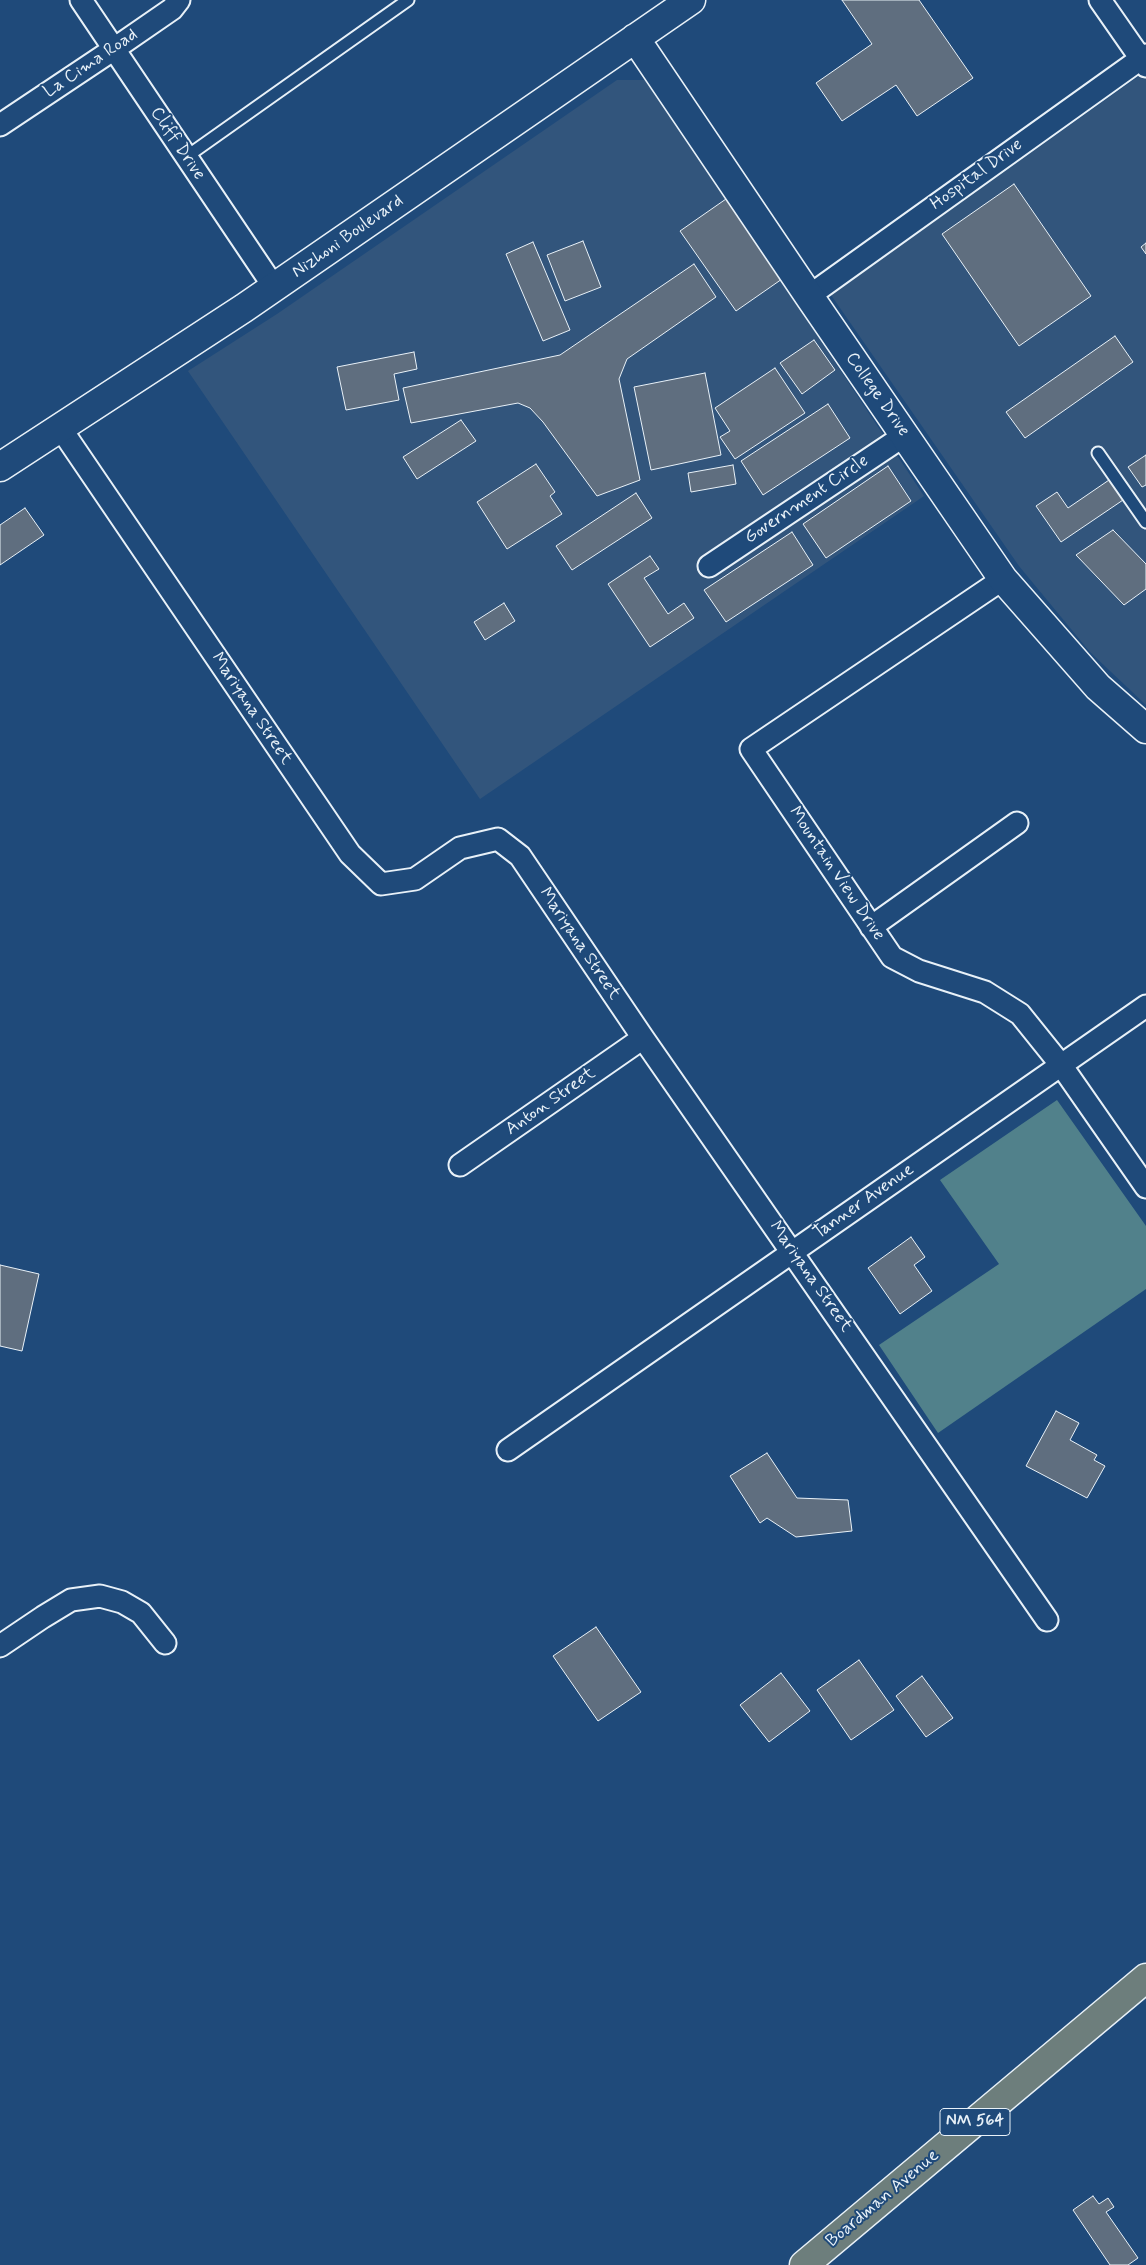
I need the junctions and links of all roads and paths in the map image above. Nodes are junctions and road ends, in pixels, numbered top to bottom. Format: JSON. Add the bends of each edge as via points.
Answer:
{"nodes":[{"id":1,"x":81,"y":0,"type":"edge"},
{"id":2,"x":179,"y":0,"type":"edge"},
{"id":3,"x":408,"y":0,"type":"edge"},
{"id":4,"x":691,"y":0,"type":"edge"},
{"id":5,"x":1100,"y":0,"type":"edge"},
{"id":6,"x":635,"y":38,"type":"junction"},
{"id":7,"x":114,"y":49,"type":"junction"},
{"id":8,"x":1144,"y":60,"type":"edge"},
{"id":9,"x":0,"y":124,"type":"edge"},
{"id":10,"x":186,"y":157,"type":"junction"},
{"id":11,"x":274,"y":287,"type":"junction"},
{"id":12,"x":809,"y":296,"type":"junction"},
{"id":13,"x":59,"y":426,"type":"junction"},
{"id":14,"x":905,"y":435,"type":"junction"},
{"id":15,"x":1098,"y":453,"type":"dead end"},
{"id":16,"x":0,"y":467,"type":"edge"},
{"id":17,"x":1146,"y":522,"type":"edge"},
{"id":18,"x":709,"y":566,"type":"dead end"},
{"id":19,"x":1003,"y":579,"type":"junction"},
{"id":20,"x":1146,"y":729,"type":"edge"},
{"id":21,"x":1017,"y":823,"type":"dead end"},
{"id":22,"x":871,"y":927,"type":"junction"},
{"id":23,"x":1146,"y":1006,"type":"edge"},
{"id":24,"x":643,"y":1038,"type":"junction"},
{"id":25,"x":1061,"y":1065,"type":"junction"},
{"id":26,"x":460,"y":1165,"type":"dead end"},
{"id":27,"x":1146,"y":1187,"type":"edge"},
{"id":28,"x":792,"y":1251,"type":"junction"},
{"id":29,"x":508,"y":1450,"type":"dead end"},
{"id":30,"x":1047,"y":1620,"type":"dead end"},
{"id":31,"x":165,"y":1643,"type":"dead end"},
{"id":32,"x":0,"y":1646,"type":"edge"},
{"id":33,"x":1146,"y":1978,"type":"edge"},
{"id":34,"x":804,"y":2265,"type":"edge"}],
"edges":[{"from":1,"to":7,"type":"street","name":"Cliff Drive"},
{"from":2,"to":7,"type":"street","name":"La Cima Road","via":[[172,9]]},
{"from":3,"to":10,"type":"lane"},
{"from":4,"to":6,"type":"main road","name":"Nizhoni Boulevard"},
{"from":5,"to":8,"type":"street"},
{"from":6,"to":11,"type":"main road","name":"Nizhoni Boulevard"},
{"from":6,"to":12,"type":"main road","name":"College Drive"},
{"from":7,"to":9,"type":"street","name":"La Cima Road"},
{"from":7,"to":10,"type":"street","name":"Cliff Drive"},
{"from":8,"to":12,"type":"street","name":"Hospital Drive"},
{"from":10,"to":11,"type":"street","name":"Cliff Drive"},
{"from":11,"to":13,"type":"main road","name":"Nizhoni Boulevard"},
{"from":12,"to":14,"type":"main road","name":"College Drive"},
{"from":13,"to":16,"type":"main road","name":"Nizhoni Boulevard"},
{"from":13,"to":24,"type":"street","name":"Mariyana Street","via":[[350,854],[381,884],[415,880],[460,848],[498,839],[520,856]]},
{"from":14,"to":18,"type":"street","name":"Government Circle"},
{"from":14,"to":19,"type":"main road","name":"College Drive"},
{"from":15,"to":17,"type":"lane"},
{"from":19,"to":20,"type":"main road","name":"College Drive","via":[[1098,687]]},
{"from":19,"to":22,"type":"street","name":"Mountain View Drive","via":[[751,749]]},
{"from":21,"to":22,"type":"street"},
{"from":22,"to":25,"type":"street","name":"Mountain View Drive","via":[[892,958],[918,971],[985,992],[1020,1014]]},
{"from":23,"to":25,"type":"street","name":"Tanner Avenue"},
{"from":24,"to":26,"type":"street","name":"Anton Street"},
{"from":24,"to":28,"type":"street","name":"Mariyana Street"},
{"from":25,"to":27,"type":"street","name":"Mountain View Drive"},
{"from":25,"to":28,"type":"street","name":"Tanner Avenue"},
{"from":28,"to":29,"type":"street","name":"Tanner Avenue"},
{"from":28,"to":30,"type":"street","name":"Mariyana Street"},
{"from":31,"to":32,"type":"street","via":[[141,1613],[122,1602],[100,1596],[71,1600]]},
{"from":33,"to":34,"type":"main road","name":"Boardman Avenue","number":"NM 564"}]}
